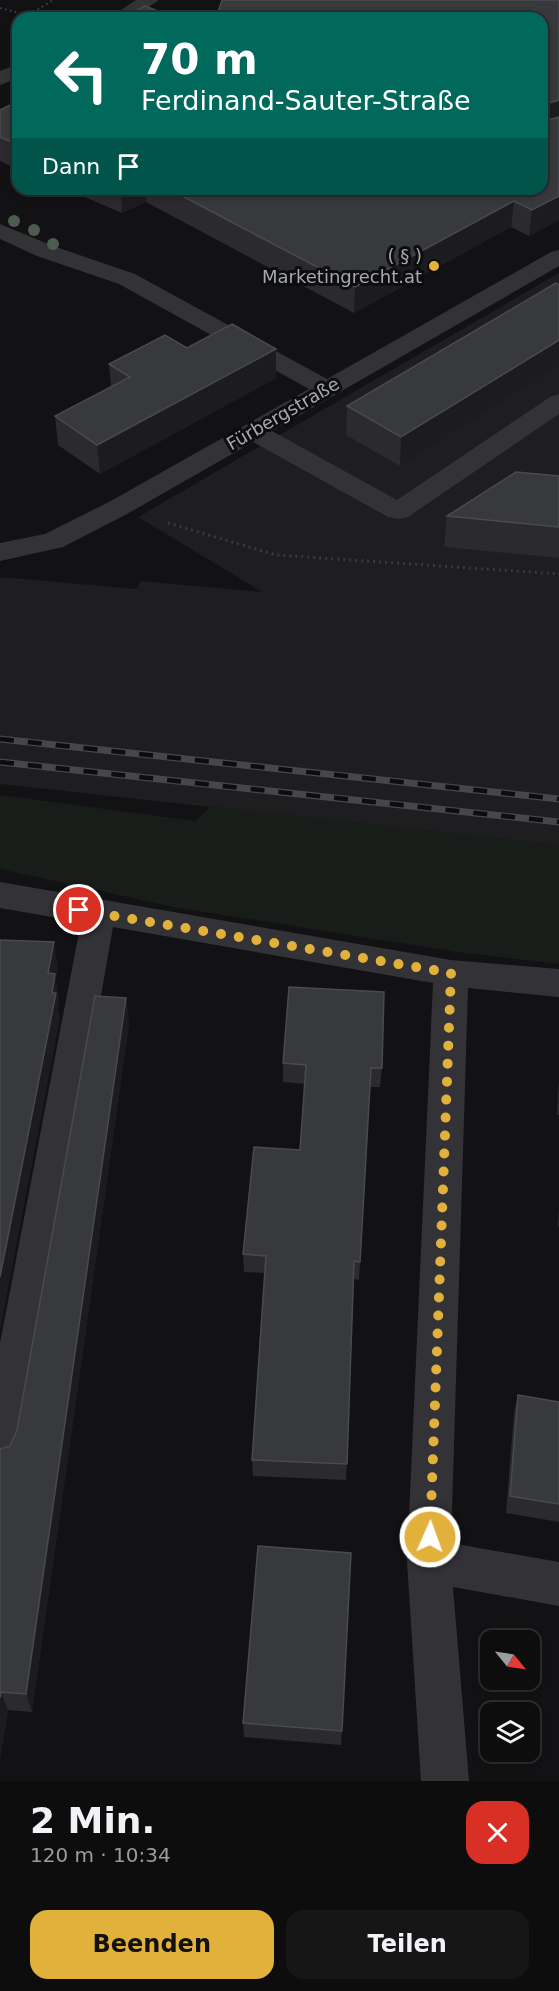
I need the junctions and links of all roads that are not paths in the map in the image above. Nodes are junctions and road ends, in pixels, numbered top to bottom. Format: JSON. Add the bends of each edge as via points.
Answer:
{"nodes":[{"id":1,"x":150,"y":0,"type":"edge"},
{"id":2,"x":129,"y":12,"type":"edge"},
{"id":3,"x":0,"y":231,"type":"edge"},
{"id":4,"x":559,"y":257,"type":"edge"},
{"id":5,"x":327,"y":389,"type":"junction"},
{"id":6,"x":559,"y":402,"type":"edge"},
{"id":7,"x":253,"y":431,"type":"junction"},
{"id":8,"x":0,"y":552,"type":"edge"},
{"id":9,"x":0,"y":895,"type":"edge"},
{"id":10,"x":99,"y":914,"type":"junction"},
{"id":11,"x":451,"y":973,"type":"junction"},
{"id":12,"x":559,"y":983,"type":"edge"},
{"id":13,"x":0,"y":1452,"type":"edge"},
{"id":14,"x":429,"y":1561,"type":"junction"},
{"id":15,"x":559,"y":1584,"type":"edge"},
{"id":16,"x":445,"y":1781,"type":"edge"}],
"edges":[{"from":1,"to":2,"type":"street"},
{"from":3,"to":5,"type":"street","via":[[128,279]]},
{"from":4,"to":5,"type":"street","name":"Fürbergstraße"},
{"from":5,"to":7,"type":"street","name":"Fürbergstraße"},
{"from":6,"to":7,"type":"street","via":[[398,511]]},
{"from":7,"to":8,"type":"street","name":"Fürbergstraße","via":[[53,541]]},
{"from":9,"to":10,"type":"street"},
{"from":10,"to":11,"type":"street"},
{"from":10,"to":13,"type":"street"},
{"from":11,"to":12,"type":"street"},
{"from":11,"to":14,"type":"street"},
{"from":14,"to":15,"type":"street"},
{"from":14,"to":16,"type":"street"}]}
